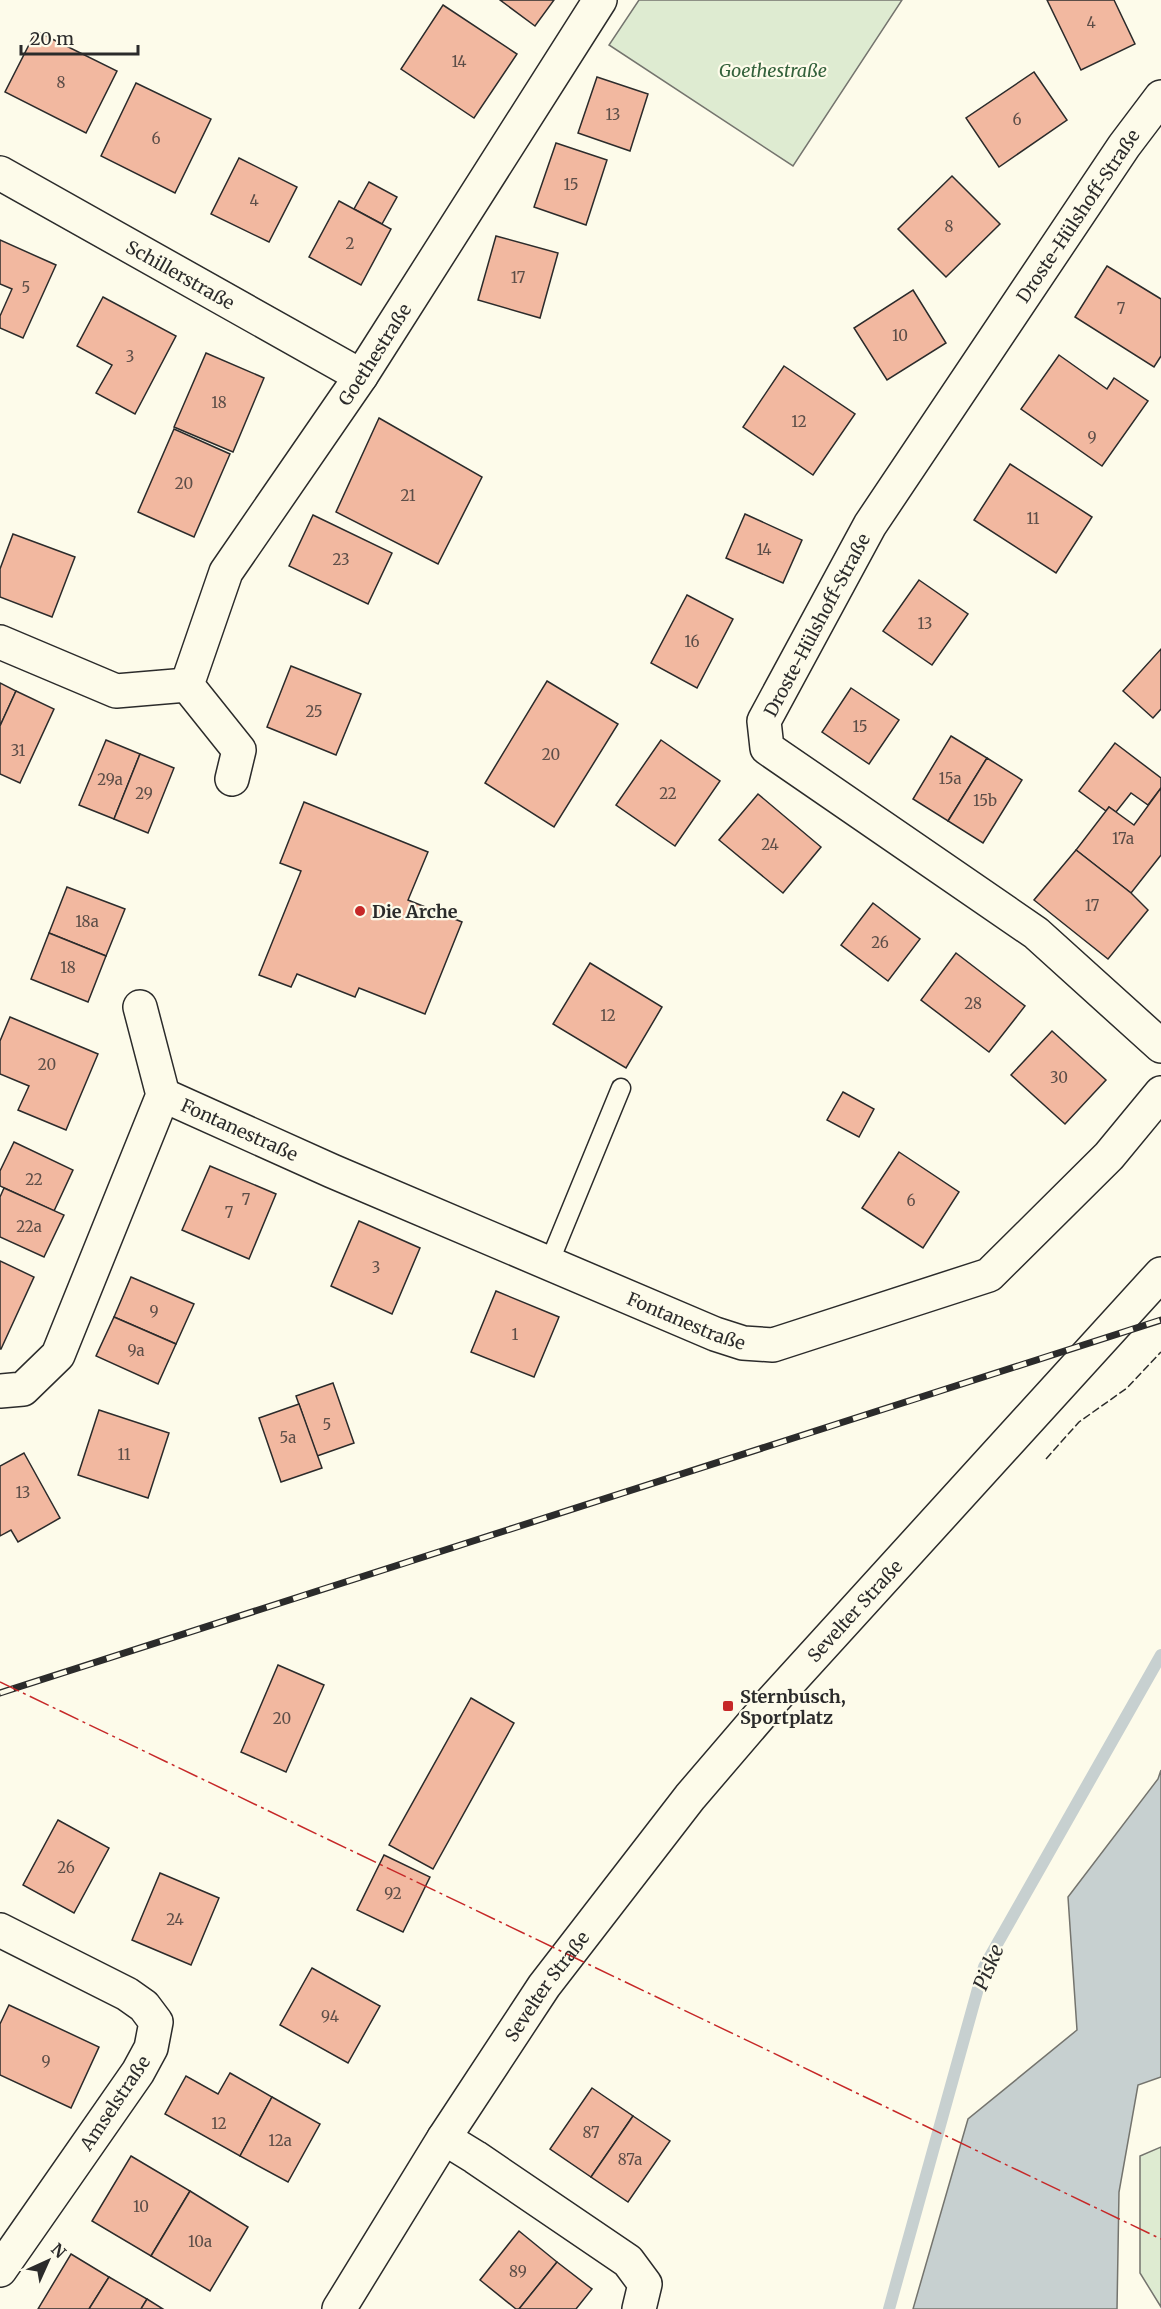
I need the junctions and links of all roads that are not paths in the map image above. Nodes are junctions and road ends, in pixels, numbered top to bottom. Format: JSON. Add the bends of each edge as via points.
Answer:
{"nodes":[{"id":1,"x":600,"y":0,"type":"edge"},
{"id":2,"x":1161,"y":97,"type":"edge"},
{"id":3,"x":0,"y":173,"type":"edge"},
{"id":4,"x":361,"y":376,"type":"junction"},
{"id":5,"x":0,"y":642,"type":"edge"},
{"id":6,"x":187,"y":685,"type":"junction"},
{"id":7,"x":232,"y":779,"type":"dead end"},
{"id":8,"x":140,"y":1007,"type":"dead end"},
{"id":9,"x":1161,"y":1046,"type":"edge"},
{"id":10,"x":621,"y":1088,"type":"dead end"},
{"id":11,"x":1161,"y":1093,"type":"edge"},
{"id":12,"x":163,"y":1095,"type":"junction"},
{"id":13,"x":549,"y":1263,"type":"junction"},
{"id":14,"x":1161,"y":1274,"type":"edge"},
{"id":15,"x":0,"y":1391,"type":"edge"},
{"id":16,"x":0,"y":1930,"type":"edge"},
{"id":17,"x":444,"y":2138,"type":"junction"},
{"id":18,"x":0,"y":2270,"type":"edge"},
{"id":19,"x":339,"y":2309,"type":"edge"},
{"id":20,"x":639,"y":2309,"type":"edge"}],
"edges":[{"from":1,"to":4,"type":"street","name":"Goethestraße"},
{"from":2,"to":9,"type":"street","name":"Droste-Hülshoff-Straße","via":[[1124,146],[870,525],[764,721],[766,748],[1036,933]]},
{"from":3,"to":4,"type":"street","name":"Schillerstraße"},
{"from":4,"to":6,"type":"street","name":"Goethestraße","via":[[226,572]]},
{"from":5,"to":6,"type":"street","via":[[116,691]]},
{"from":6,"to":7,"type":"street","via":[[239,750]]},
{"from":8,"to":12,"type":"street","name":"Fontanestraße"},
{"from":10,"to":13,"type":"lane"},
{"from":11,"to":13,"type":"street","name":"Fontanestraße","via":[[1109,1156],[989,1275],[773,1345],[743,1343],[716,1334]]},
{"from":12,"to":13,"type":"street","name":"Fontanestraße"},
{"from":12,"to":15,"type":"street","name":"Fontanestraße","via":[[58,1355],[23,1389]]},
{"from":14,"to":17,"type":"street","name":"Sevelter Straße","via":[[774,1699],[690,1797],[544,1986]]},
{"from":16,"to":18,"type":"street","name":"Amselstraße","via":[[127,1994],[144,2006],[156,2022],[151,2048],[138,2072]]},
{"from":17,"to":19,"type":"street","name":"Sevelter Straße"},
{"from":17,"to":20,"type":"street","via":[[628,2261],[645,2284]]}]}
